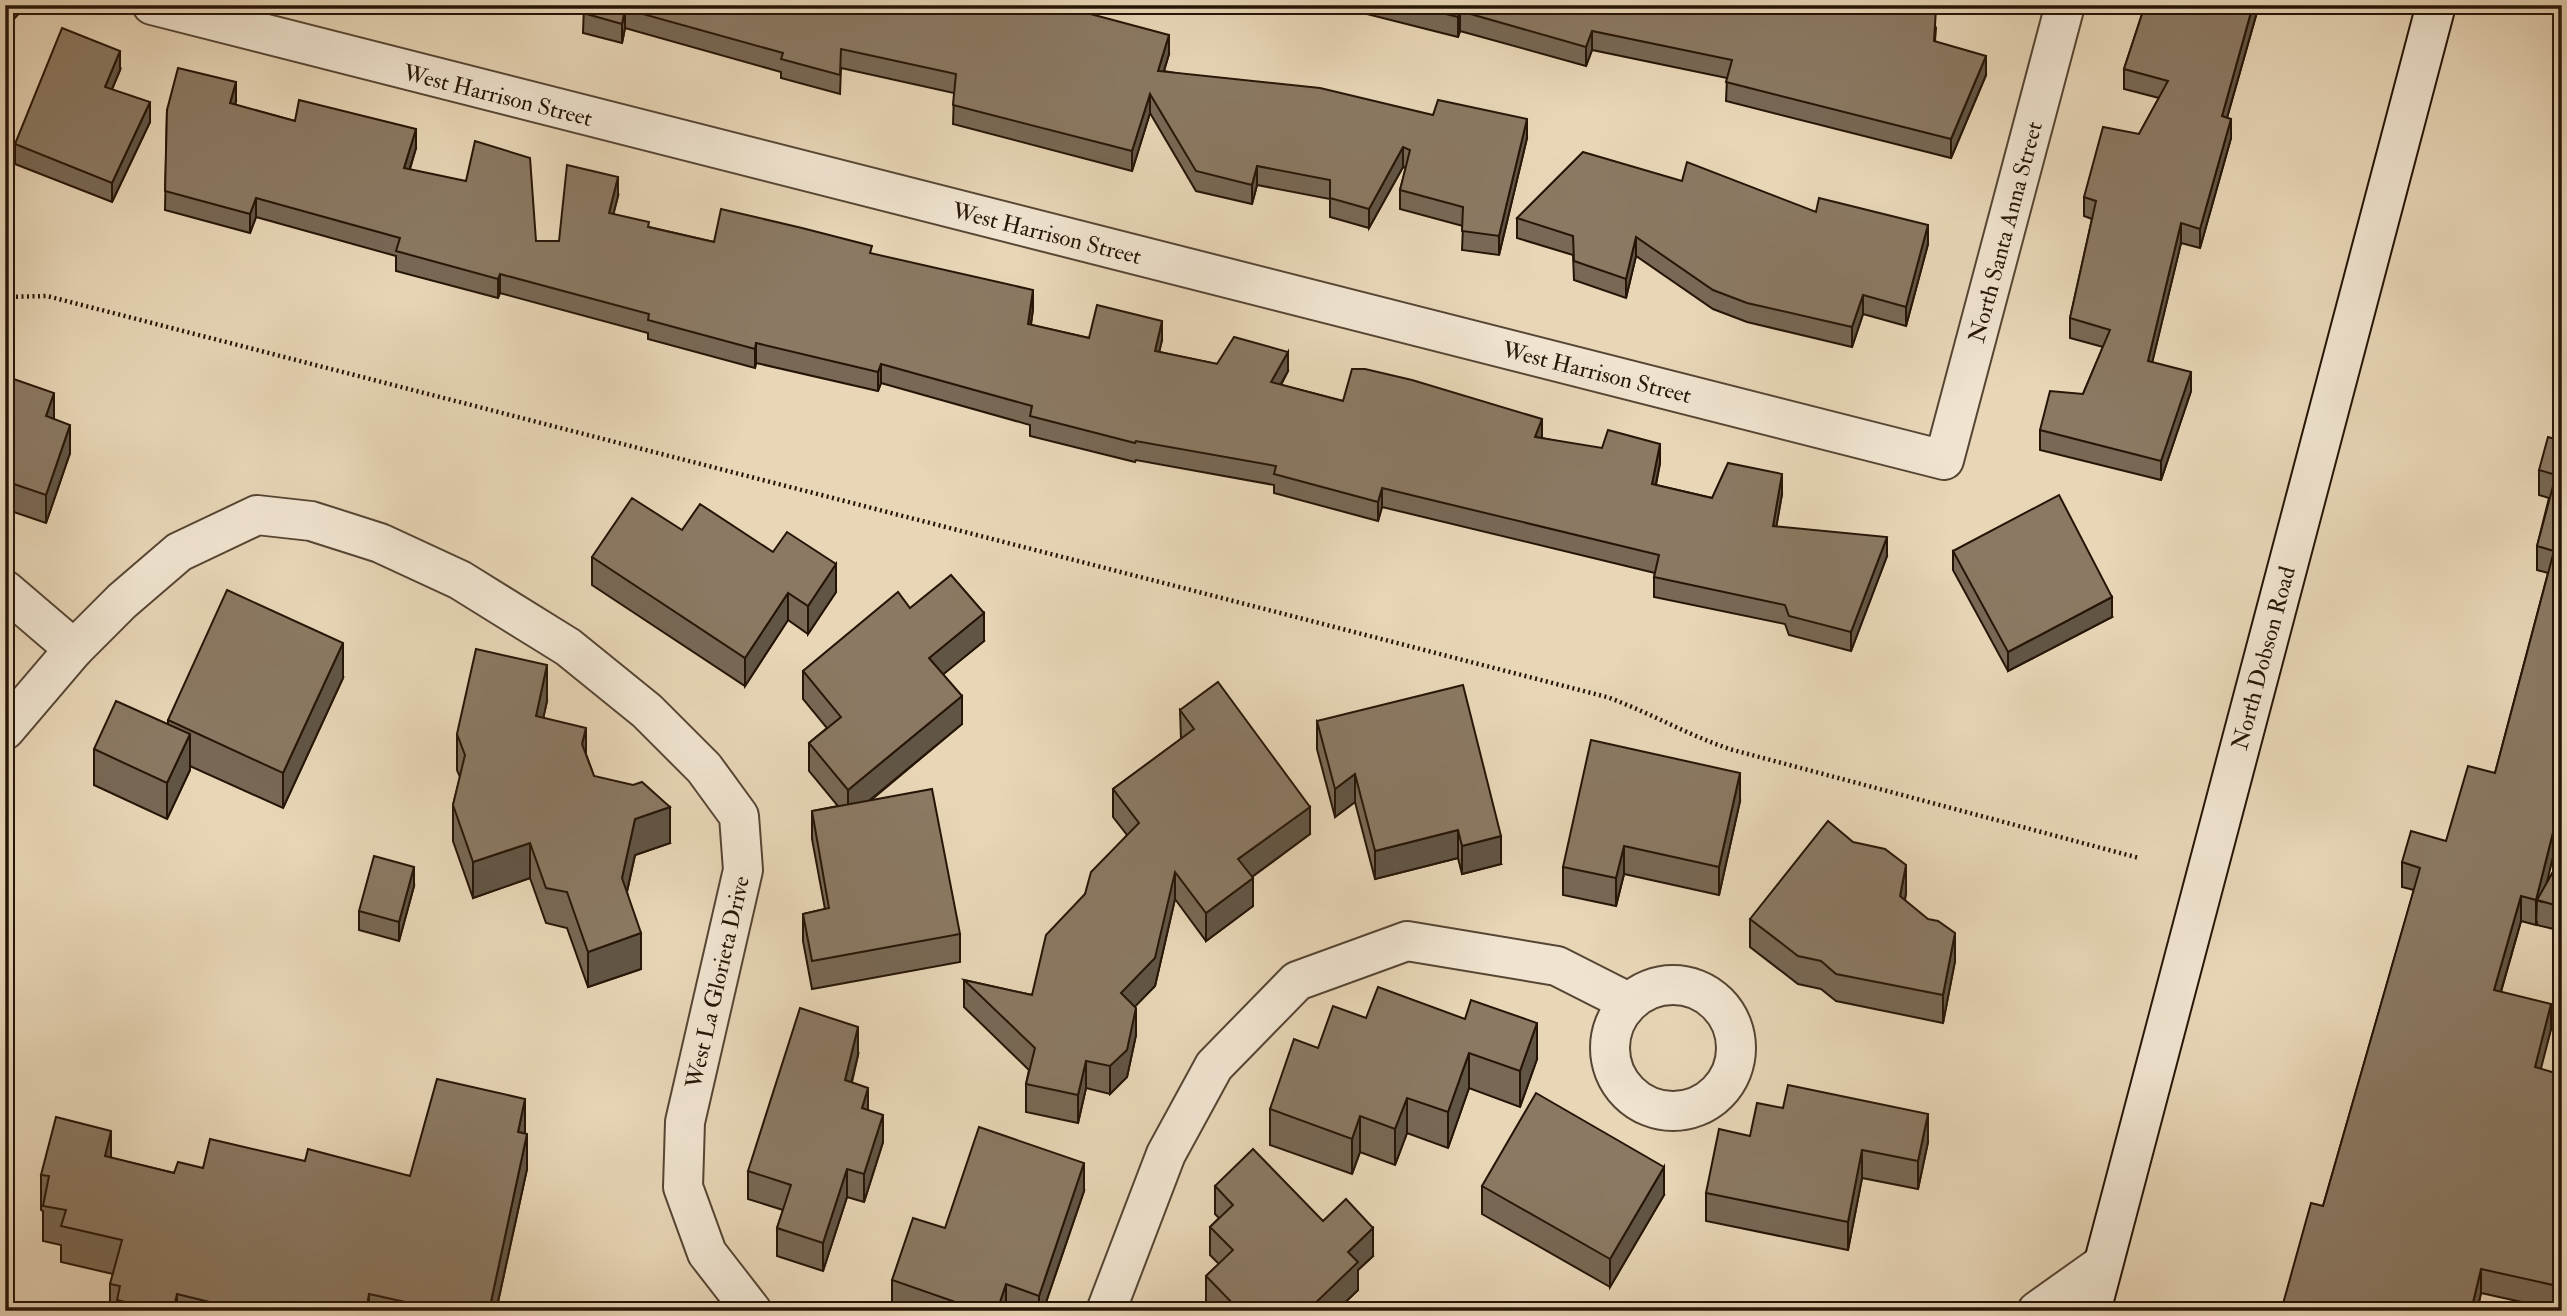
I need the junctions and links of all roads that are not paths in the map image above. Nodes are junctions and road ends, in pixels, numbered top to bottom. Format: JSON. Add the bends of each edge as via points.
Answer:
{"nodes":[{"id":1,"x":152,"y":5,"type":"edge"},
{"id":2,"x":2065,"y":5,"type":"edge"},
{"id":3,"x":2436,"y":5,"type":"edge"},
{"id":4,"x":1944,"y":460,"type":"joint"},
{"id":5,"x":5,"y":590,"type":"edge"},
{"id":6,"x":74,"y":649,"type":"junction"},
{"id":7,"x":5,"y":730,"type":"edge"},
{"id":8,"x":1628,"y":1002,"type":"dead end"},
{"id":9,"x":2103,"y":1264,"type":"junction"},
{"id":10,"x":752,"y":1311,"type":"edge"},
{"id":11,"x":1106,"y":1311,"type":"edge"},
{"id":12,"x":2037,"y":1311,"type":"edge"},
{"id":13,"x":2091,"y":1311,"type":"edge"}],
"edges":[{"from":1,"to":4,"type":"street","name":"West Harrison Street"},
{"from":2,"to":4,"type":"street","name":"North Santa Anna Street"},
{"from":3,"to":9,"type":"street","name":"North Dobson Road"},
{"from":5,"to":6,"type":"street"},
{"from":6,"to":7,"type":"street","name":"West La Glorieta Drive"},
{"from":6,"to":10,"type":"street","name":"West La Glorieta Drive","via":[[179,552],[257,515],[311,521],[380,542],[460,580],[568,647],[647,711],[704,768],[739,816],[743,870],[685,1122],[683,1187],[707,1253]]},
{"from":8,"to":11,"type":"street","via":[[1557,966],[1407,941],[1297,981],[1214,1066],[1166,1154]]},
{"from":9,"to":12,"type":"street"},
{"from":9,"to":13,"type":"street","name":"North Dobson Road"}]}
